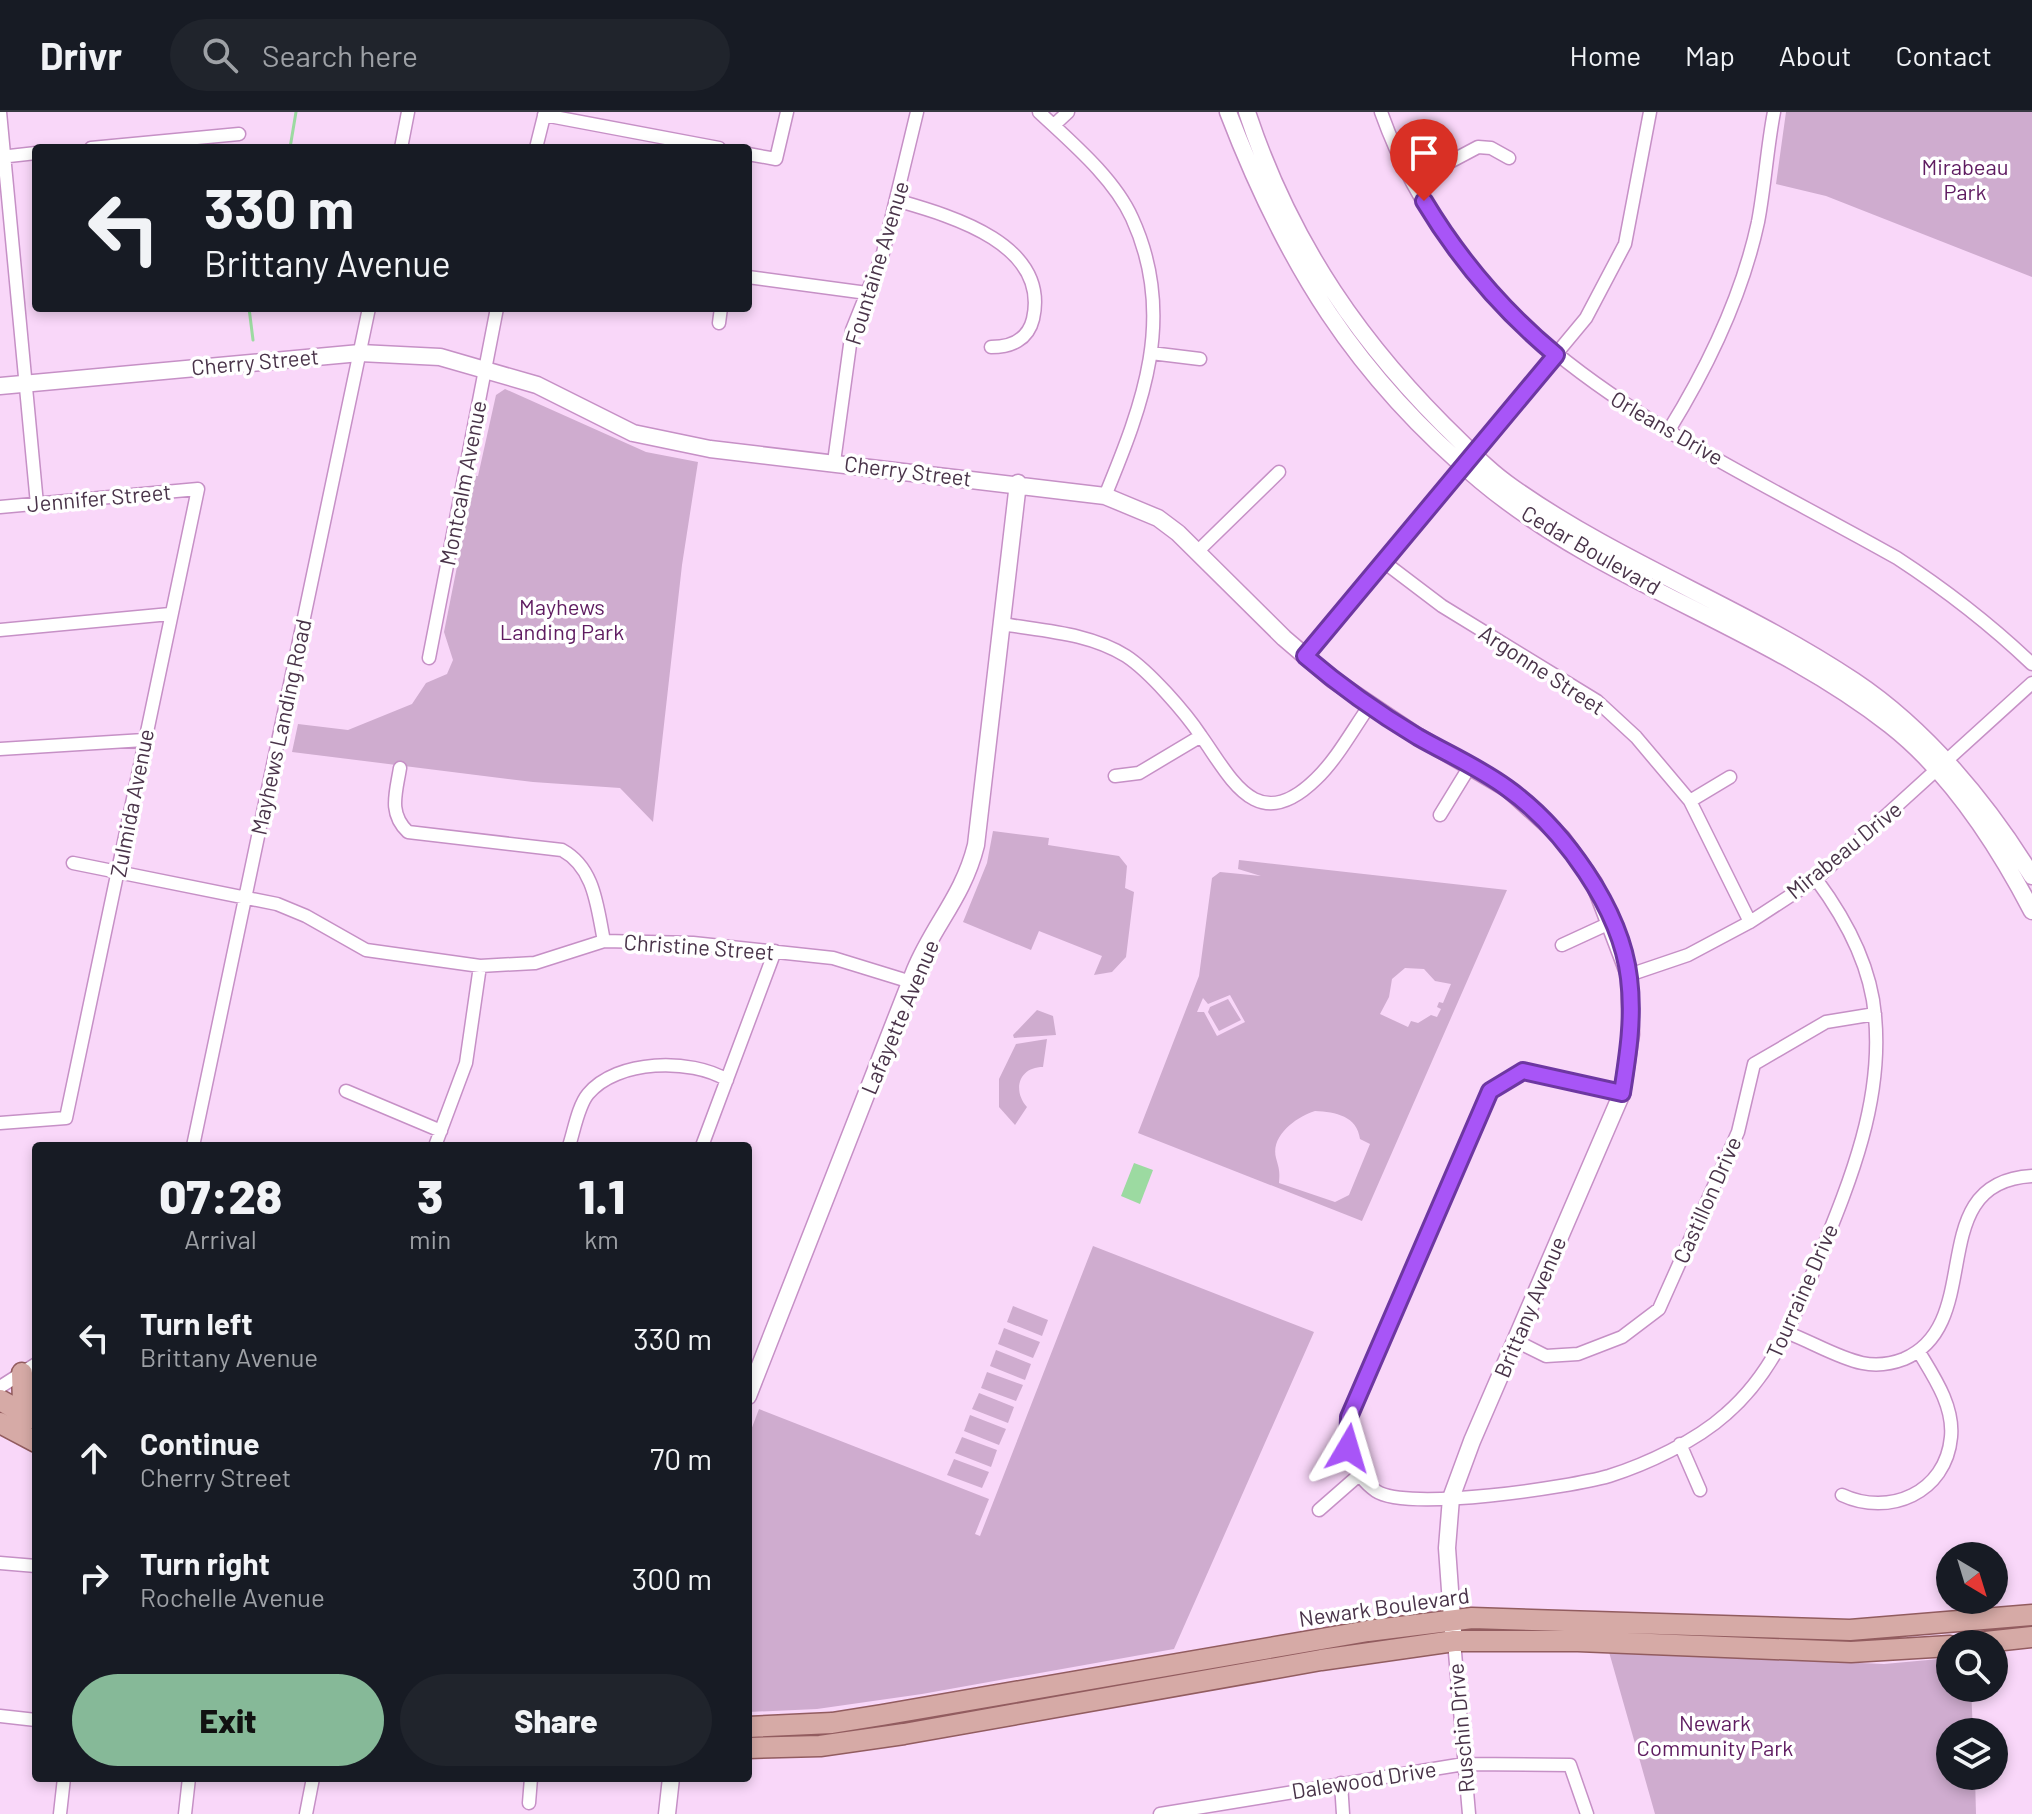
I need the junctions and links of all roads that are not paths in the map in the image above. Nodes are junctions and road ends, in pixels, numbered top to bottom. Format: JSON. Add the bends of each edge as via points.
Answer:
{"nodes":[{"id":1,"x":0,"y":112,"type":"edge"},
{"id":2,"x":408,"y":112,"type":"edge"},
{"id":3,"x":787,"y":112,"type":"edge"},
{"id":4,"x":917,"y":112,"type":"edge"},
{"id":5,"x":1039,"y":112,"type":"edge"},
{"id":6,"x":1068,"y":112,"type":"edge"},
{"id":7,"x":1228,"y":112,"type":"edge"},
{"id":8,"x":1247,"y":112,"type":"edge"},
{"id":9,"x":1381,"y":112,"type":"edge"},
{"id":10,"x":1650,"y":112,"type":"edge"},
{"id":11,"x":1774,"y":112,"type":"edge"},
{"id":12,"x":544,"y":113,"type":"edge"},
{"id":13,"x":1054,"y":125,"type":"junction"},
{"id":14,"x":239,"y":134,"type":"dead end"},
{"id":15,"x":133,"y":144,"type":"edge"},
{"id":16,"x":402,"y":144,"type":"edge"},
{"id":17,"x":537,"y":144,"type":"edge"},
{"id":18,"x":699,"y":144,"type":"edge"},
{"id":19,"x":32,"y":153,"type":"edge"},
{"id":20,"x":752,"y":155,"type":"edge"},
{"id":21,"x":2,"y":157,"type":"edge"},
{"id":22,"x":1509,"y":158,"type":"dead end"},
{"id":23,"x":1412,"y":182,"type":"junction"},
{"id":24,"x":899,"y":201,"type":"junction"},
{"id":25,"x":752,"y":278,"type":"edge"},
{"id":26,"x":867,"y":293,"type":"junction"},
{"id":27,"x":368,"y":312,"type":"edge"},
{"id":28,"x":496,"y":312,"type":"edge"},
{"id":29,"x":720,"y":312,"type":"edge"},
{"id":30,"x":719,"y":323,"type":"dead end"},
{"id":31,"x":991,"y":347,"type":"dead end"},
{"id":32,"x":360,"y":353,"type":"junction"},
{"id":33,"x":1151,"y":353,"type":"junction"},
{"id":34,"x":1556,"y":355,"type":"junction"},
{"id":35,"x":1200,"y":359,"type":"dead end"},
{"id":36,"x":485,"y":367,"type":"junction"},
{"id":37,"x":24,"y":384,"type":"junction"},
{"id":38,"x":0,"y":386,"type":"edge"},
{"id":39,"x":1669,"y":430,"type":"junction"},
{"id":40,"x":1470,"y":461,"type":"junction"},
{"id":41,"x":834,"y":462,"type":"junction"},
{"id":42,"x":1279,"y":472,"type":"dead end"},
{"id":43,"x":1018,"y":483,"type":"junction"},
{"id":44,"x":198,"y":489,"type":"joint"},
{"id":45,"x":1105,"y":496,"type":"junction"},
{"id":46,"x":37,"y":504,"type":"junction"},
{"id":47,"x":0,"y":507,"type":"edge"},
{"id":48,"x":1198,"y":551,"type":"junction"},
{"id":49,"x":1384,"y":562,"type":"junction"},
{"id":50,"x":170,"y":614,"type":"junction"},
{"id":51,"x":1002,"y":624,"type":"junction"},
{"id":52,"x":0,"y":630,"type":"edge"},
{"id":53,"x":1305,"y":656,"type":"junction"},
{"id":54,"x":429,"y":658,"type":"dead end"},
{"id":55,"x":2032,"y":664,"type":"edge"},
{"id":56,"x":2032,"y":683,"type":"edge"},
{"id":57,"x":1370,"y":705,"type":"junction"},
{"id":58,"x":1201,"y":736,"type":"junction"},
{"id":59,"x":144,"y":740,"type":"junction"},
{"id":60,"x":0,"y":749,"type":"edge"},
{"id":61,"x":1470,"y":766,"type":"junction"},
{"id":62,"x":1941,"y":767,"type":"junction"},
{"id":63,"x":400,"y":768,"type":"dead end"},
{"id":64,"x":1115,"y":776,"type":"dead end"},
{"id":65,"x":1730,"y":777,"type":"dead end"},
{"id":66,"x":1690,"y":801,"type":"junction"},
{"id":67,"x":1440,"y":815,"type":"dead end"},
{"id":68,"x":73,"y":863,"type":"dead end"},
{"id":69,"x":118,"y":871,"type":"junction"},
{"id":70,"x":2032,"y":876,"type":"edge"},
{"id":71,"x":1816,"y":879,"type":"junction"},
{"id":72,"x":247,"y":897,"type":"junction"},
{"id":73,"x":2032,"y":911,"type":"edge"},
{"id":74,"x":1612,"y":922,"type":"junction"},
{"id":75,"x":1750,"y":922,"type":"junction"},
{"id":76,"x":604,"y":941,"type":"junction"},
{"id":77,"x":1562,"y":945,"type":"dead end"},
{"id":78,"x":775,"y":951,"type":"junction"},
{"id":79,"x":480,"y":966,"type":"junction"},
{"id":80,"x":1629,"y":975,"type":"junction"},
{"id":81,"x":911,"y":982,"type":"junction"},
{"id":82,"x":1875,"y":1014,"type":"junction"},
{"id":83,"x":727,"y":1080,"type":"junction"},
{"id":84,"x":346,"y":1091,"type":"dead end"},
{"id":85,"x":1622,"y":1093,"type":"junction"},
{"id":86,"x":0,"y":1123,"type":"edge"},
{"id":87,"x":441,"y":1131,"type":"junction"},
{"id":88,"x":194,"y":1142,"type":"edge"},
{"id":89,"x":437,"y":1142,"type":"edge"},
{"id":90,"x":570,"y":1142,"type":"edge"},
{"id":91,"x":704,"y":1142,"type":"edge"},
{"id":92,"x":2032,"y":1176,"type":"edge"},
{"id":93,"x":1788,"y":1333,"type":"junction"},
{"id":94,"x":1516,"y":1341,"type":"junction"},
{"id":95,"x":1919,"y":1352,"type":"junction"},
{"id":96,"x":29,"y":1368,"type":"edge"},
{"id":97,"x":752,"y":1386,"type":"edge"},
{"id":98,"x":0,"y":1387,"type":"edge"},
{"id":99,"x":0,"y":1400,"type":"edge"},
{"id":100,"x":32,"y":1416,"type":"edge"},
{"id":101,"x":32,"y":1418,"type":"edge"},
{"id":102,"x":0,"y":1423,"type":"edge"},
{"id":103,"x":32,"y":1440,"type":"edge"},
{"id":104,"x":1680,"y":1444,"type":"junction"},
{"id":105,"x":1359,"y":1475,"type":"junction"},
{"id":106,"x":1700,"y":1490,"type":"dead end"},
{"id":107,"x":1842,"y":1495,"type":"dead end"},
{"id":108,"x":1451,"y":1498,"type":"junction"},
{"id":109,"x":1319,"y":1510,"type":"dead end"},
{"id":110,"x":0,"y":1563,"type":"edge"},
{"id":111,"x":32,"y":1566,"type":"edge"},
{"id":112,"x":2032,"y":1615,"type":"edge"},
{"id":113,"x":1452,"y":1620,"type":"junction"},
{"id":114,"x":2032,"y":1637,"type":"edge"},
{"id":115,"x":2008,"y":1640,"type":"edge"},
{"id":116,"x":1454,"y":1641,"type":"junction"},
{"id":117,"x":1936,"y":1647,"type":"edge"},
{"id":118,"x":0,"y":1716,"type":"edge"},
{"id":119,"x":32,"y":1720,"type":"edge"},
{"id":120,"x":752,"y":1727,"type":"edge"},
{"id":121,"x":752,"y":1748,"type":"edge"},
{"id":122,"x":1464,"y":1764,"type":"junction"},
{"id":123,"x":64,"y":1782,"type":"edge"},
{"id":124,"x":189,"y":1782,"type":"edge"},
{"id":125,"x":312,"y":1782,"type":"edge"},
{"id":126,"x":531,"y":1782,"type":"edge"},
{"id":127,"x":671,"y":1782,"type":"edge"},
{"id":128,"x":1341,"y":1783,"type":"junction"},
{"id":129,"x":529,"y":1803,"type":"dead end"},
{"id":130,"x":60,"y":1814,"type":"edge"},
{"id":131,"x":185,"y":1814,"type":"edge"},
{"id":132,"x":306,"y":1814,"type":"edge"},
{"id":133,"x":667,"y":1814,"type":"edge"},
{"id":134,"x":1160,"y":1814,"type":"edge"},
{"id":135,"x":1343,"y":1814,"type":"edge"},
{"id":136,"x":1469,"y":1814,"type":"edge"},
{"id":137,"x":1587,"y":1814,"type":"edge"}],
"edges":[{"from":1,"to":21,"type":"street"},
{"from":2,"to":16,"type":"street"},
{"from":3,"to":20,"type":"street","via":[[776,159]]},
{"from":4,"to":24,"type":"street","name":"Fountaine Avenue"},
{"from":5,"to":13,"type":"street"},
{"from":6,"to":13,"type":"street"},
{"from":7,"to":40,"type":"street","name":"Cedar Boulevard","via":[[1271,216],[1325,310],[1391,394]]},
{"from":8,"to":40,"type":"street","name":"Cedar Boulevard","via":[[1280,196],[1345,313]]},
{"from":9,"to":23,"type":"street","name":"Orleans Drive"},
{"from":10,"to":34,"type":"street","via":[[1625,244],[1586,318]]},
{"from":11,"to":39,"type":"street","via":[[1744,280],[1721,335]]},
{"from":12,"to":17,"type":"street"},
{"from":12,"to":18,"type":"street"},
{"from":13,"to":33,"type":"street","via":[[1132,217],[1155,306]]},
{"from":14,"to":15,"type":"street"},
{"from":19,"to":21,"type":"street"},
{"from":21,"to":37,"type":"street"},
{"from":22,"to":23,"type":"street","via":[[1478,147]]},
{"from":23,"to":34,"type":"street","name":"Orleans Drive","via":[[1473,274],[1514,320]]},
{"from":24,"to":26,"type":"street","name":"Fountaine Avenue"},
{"from":24,"to":31,"type":"street","via":[[976,228],[1009,252],[1028,276],[1034,298],[1031,327],[1016,342]]},
{"from":25,"to":26,"type":"street"},
{"from":26,"to":41,"type":"street","name":"Fountaine Avenue","via":[[852,330]]},
{"from":27,"to":32,"type":"street","name":"Mayhews Landing Road"},
{"from":28,"to":36,"type":"street","name":"Montcalm Avenue"},
{"from":29,"to":30,"type":"street"},
{"from":32,"to":36,"type":"street","name":"Cherry Street","via":[[440,357]]},
{"from":32,"to":37,"type":"street","name":"Cherry Street"},
{"from":32,"to":72,"type":"street","name":"Mayhews Landing Road"},
{"from":33,"to":35,"type":"street"},
{"from":33,"to":45,"type":"street","via":[[1134,428]]},
{"from":34,"to":39,"type":"street","name":"Orleans Drive","via":[[1623,405]]},
{"from":34,"to":40,"type":"street"},
{"from":36,"to":41,"type":"street","name":"Cherry Street","via":[[537,385],[633,433],[710,449]]},
{"from":36,"to":54,"type":"street","name":"Montcalm Avenue"},
{"from":37,"to":38,"type":"street","name":"Cherry Street"},
{"from":37,"to":46,"type":"street"},
{"from":39,"to":55,"type":"street","name":"Orleans Drive","via":[[1897,558],[1982,618]]},
{"from":40,"to":49,"type":"street"},
{"from":40,"to":62,"type":"street","name":"Cedar Boulevard","via":[[1856,682],[1893,711]]},
{"from":41,"to":43,"type":"street","name":"Cherry Street"},
{"from":42,"to":48,"type":"street"},
{"from":43,"to":45,"type":"street","name":"Cherry Street"},
{"from":43,"to":51,"type":"street","name":"Lafayette Avenue"},
{"from":44,"to":46,"type":"street","name":"Jennifer Street"},
{"from":44,"to":50,"type":"street","name":"Zulmida Avenue"},
{"from":45,"to":48,"type":"street","name":"Cherry Street","via":[[1158,518]]},
{"from":46,"to":47,"type":"street","name":"Jennifer Street"},
{"from":48,"to":53,"type":"street","name":"Cherry Street"},
{"from":49,"to":53,"type":"street"},
{"from":49,"to":66,"type":"street","name":"Argonne Street","via":[[1442,606],[1597,701],[1655,757]]},
{"from":50,"to":52,"type":"street"},
{"from":50,"to":59,"type":"street","name":"Zulmida Avenue"},
{"from":51,"to":58,"type":"street","via":[[1103,643],[1129,657]]},
{"from":51,"to":81,"type":"street","name":"Lafayette Avenue","via":[[970,869]]},
{"from":53,"to":57,"type":"street","name":"Cherry Street"},
{"from":56,"to":62,"type":"street","name":"Mirabeau Drive"},
{"from":57,"to":58,"type":"street","via":[[1317,778],[1278,801],[1258,801],[1240,792]]},
{"from":57,"to":61,"type":"street","name":"Cherry Street"},
{"from":58,"to":64,"type":"street","via":[[1139,773]]},
{"from":59,"to":60,"type":"street"},
{"from":59,"to":69,"type":"street","name":"Zulmida Avenue"},
{"from":61,"to":67,"type":"street"},
{"from":61,"to":74,"type":"street","name":"Cherry Street","via":[[1508,789],[1562,838],[1594,883]]},
{"from":62,"to":70,"type":"street","name":"Cedar Boulevard"},
{"from":62,"to":71,"type":"street","name":"Mirabeau Drive"},
{"from":62,"to":73,"type":"street","name":"Cedar Boulevard"},
{"from":63,"to":76,"type":"street","via":[[393,809],[408,832],[562,850],[578,859],[592,885]]},
{"from":65,"to":66,"type":"street"},
{"from":66,"to":75,"type":"street","name":"Argonne Street"},
{"from":68,"to":69,"type":"street","name":"Christine Street"},
{"from":69,"to":72,"type":"street","name":"Christine Street"},
{"from":69,"to":86,"type":"street","name":"Zulmida Avenue","via":[[66,1118]]},
{"from":71,"to":75,"type":"street","name":"Mirabeau Drive"},
{"from":71,"to":82,"type":"street","name":"Tourraine Drive","via":[[1854,940]]},
{"from":72,"to":79,"type":"street","name":"Christine Street","via":[[298,912],[366,950]]},
{"from":72,"to":88,"type":"street","name":"Mayhews Landing Road"},
{"from":74,"to":77,"type":"street"},
{"from":74,"to":80,"type":"street","name":"Cherry Street"},
{"from":75,"to":80,"type":"street","name":"Mirabeau Drive","via":[[1688,955]]},
{"from":76,"to":78,"type":"street","name":"Christine Street"},
{"from":76,"to":79,"type":"street","name":"Christine Street","via":[[535,963]]},
{"from":78,"to":81,"type":"street","name":"Christine Street","via":[[833,958]]},
{"from":78,"to":83,"type":"street"},
{"from":79,"to":87,"type":"street","via":[[466,1063]]},
{"from":80,"to":85,"type":"street","name":"Brittany Avenue","via":[[1631,1034]]},
{"from":81,"to":97,"type":"street","name":"Lafayette Avenue"},
{"from":82,"to":93,"type":"street","name":"Tourraine Drive","via":[[1875,1063],[1859,1158]]},
{"from":82,"to":94,"type":"street","name":"Castillon Drive","via":[[1826,1022],[1754,1064],[1738,1132],[1659,1309],[1622,1337],[1578,1354],[1546,1356]]},
{"from":83,"to":90,"type":"street","via":[[710,1072],[630,1067],[587,1095]]},
{"from":83,"to":91,"type":"street"},
{"from":84,"to":87,"type":"street"},
{"from":85,"to":94,"type":"street","name":"Brittany Avenue"},
{"from":85,"to":105,"type":"street","via":[[1523,1071],[1490,1091],[1349,1417],[1348,1448]]},
{"from":87,"to":89,"type":"street"},
{"from":92,"to":95,"type":"street","via":[[2011,1177],[1982,1195],[1962,1227],[1941,1327]]},
{"from":93,"to":95,"type":"street","via":[[1862,1363],[1889,1365]]},
{"from":93,"to":104,"type":"street","name":"Tourraine Drive","via":[[1761,1378],[1725,1416]]},
{"from":94,"to":108,"type":"street","name":"Brittany Avenue"},
{"from":95,"to":107,"type":"street","via":[[1945,1396],[1952,1436],[1941,1472],[1913,1496],[1887,1505],[1861,1504]]},
{"from":96,"to":98,"type":"street"},
{"from":96,"to":100,"type":"main road","via":[[23,1402]]},
{"from":99,"to":101,"type":"main road"},
{"from":102,"to":103,"type":"main road"},
{"from":104,"to":106,"type":"street"},
{"from":104,"to":108,"type":"street","name":"Tourraine Drive","via":[[1610,1475],[1550,1489]]},
{"from":105,"to":108,"type":"street","name":"Tourraine Drive","via":[[1378,1493],[1397,1498]]},
{"from":105,"to":109,"type":"street"},
{"from":108,"to":113,"type":"street","name":"Brittany Avenue","via":[[1447,1548]]},
{"from":110,"to":111,"type":"street"},
{"from":112,"to":113,"type":"main road","name":"Newark Boulevard","via":[[1850,1630],[1527,1617]]},
{"from":113,"to":116,"type":"street","name":"Brittany Avenue"},
{"from":113,"to":120,"type":"main road","name":"Newark Boulevard","via":[[882,1715]]},
{"from":114,"to":115,"type":"main road"},
{"from":116,"to":117,"type":"main road","name":"Newark Boulevard","via":[[1851,1652]]},
{"from":116,"to":121,"type":"main road","name":"Newark Boulevard","via":[[904,1734],[820,1746]]},
{"from":116,"to":122,"type":"street","name":"Ruschin Drive"},
{"from":118,"to":119,"type":"street"},
{"from":122,"to":128,"type":"street","name":"Dalewood Drive"},
{"from":122,"to":136,"type":"street","name":"Ruschin Drive"},
{"from":122,"to":137,"type":"street","name":"Dalewood Drive","via":[[1570,1765]]},
{"from":123,"to":130,"type":"street"},
{"from":124,"to":131,"type":"street"},
{"from":125,"to":132,"type":"street"},
{"from":126,"to":129,"type":"street"},
{"from":127,"to":133,"type":"street"},
{"from":128,"to":134,"type":"street","name":"Dalewood Drive"},
{"from":128,"to":135,"type":"street"}]}
